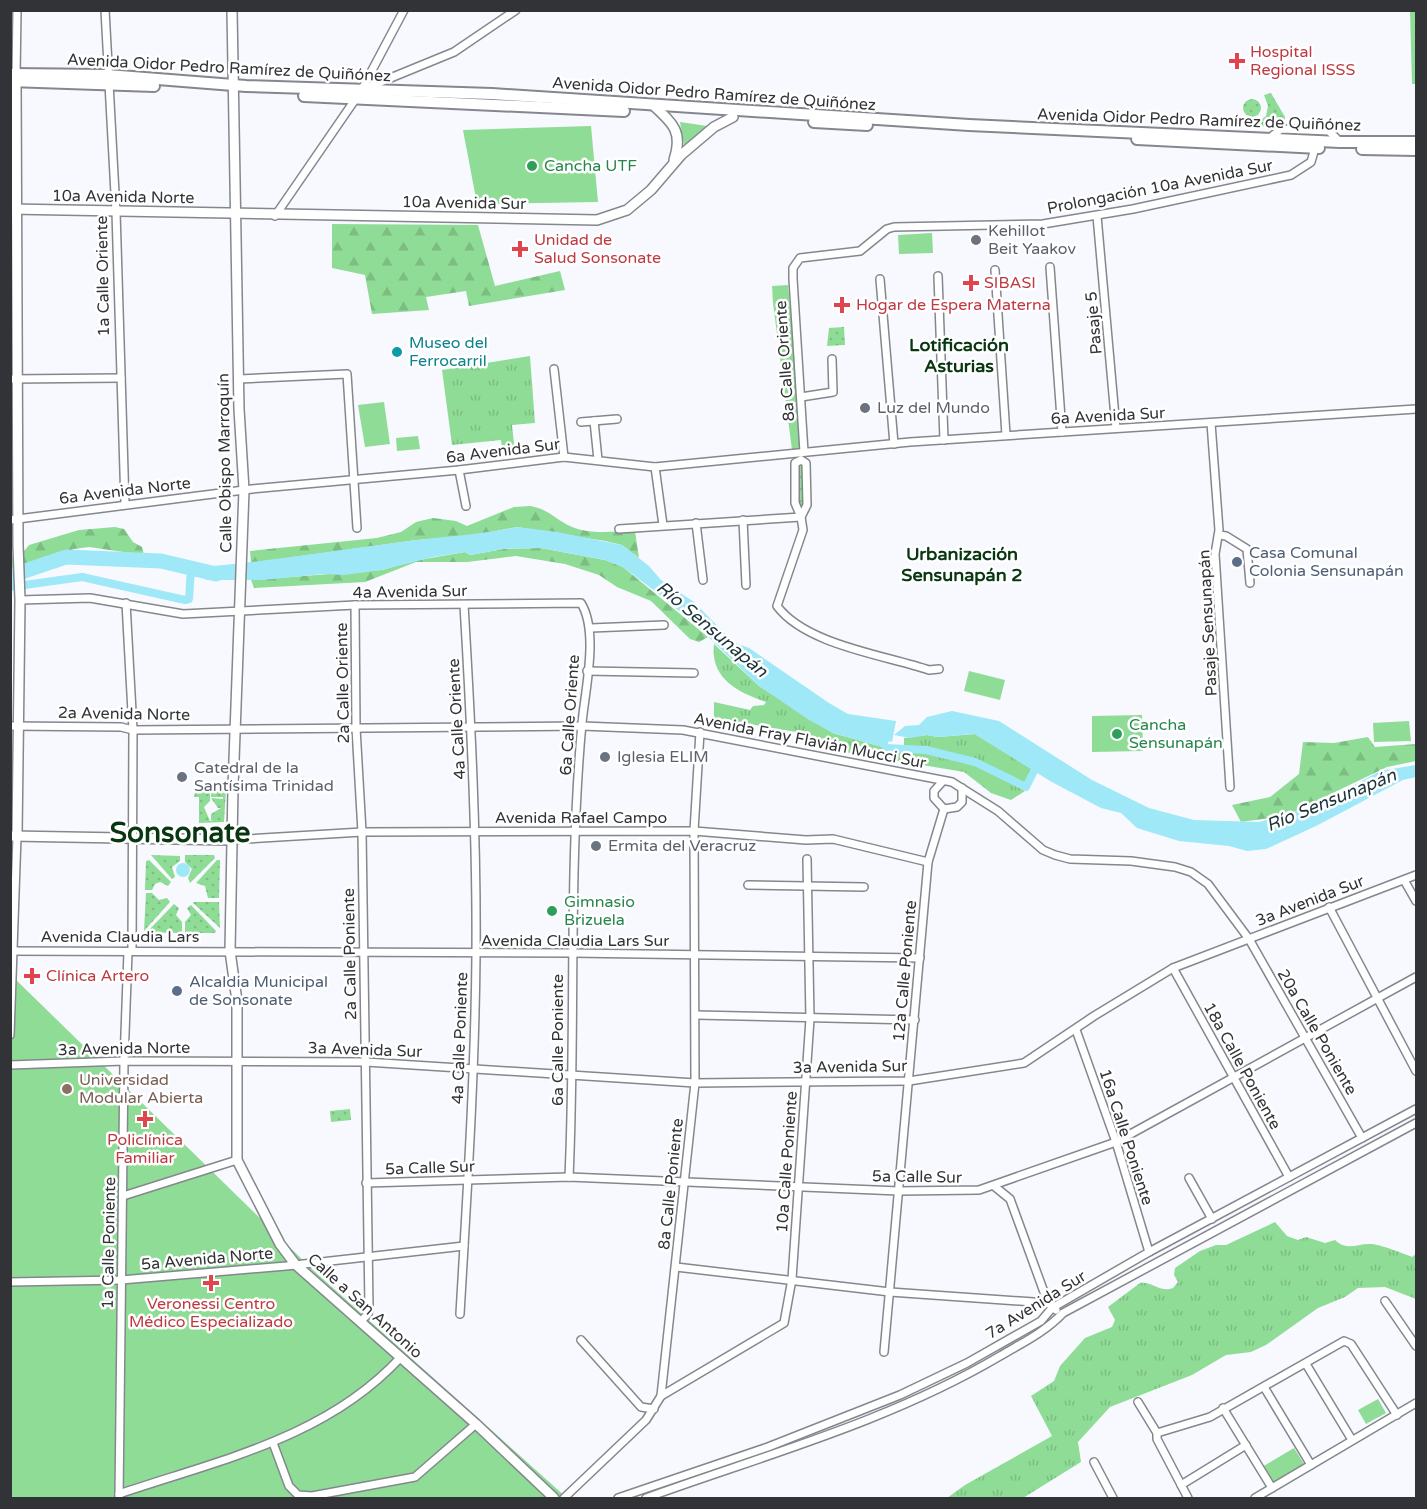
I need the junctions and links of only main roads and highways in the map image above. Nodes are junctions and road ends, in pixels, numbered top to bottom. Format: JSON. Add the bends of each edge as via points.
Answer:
{"nodes":[{"id":1,"x":232,"y":10,"type":"edge"},
{"id":2,"x":13,"y":78,"type":"edge"},
{"id":3,"x":233,"y":88,"type":"junction"},
{"id":4,"x":658,"y":110,"type":"junction"},
{"id":5,"x":732,"y":117,"type":"junction"},
{"id":6,"x":1416,"y":142,"type":"edge"},
{"id":7,"x":1416,"y":150,"type":"edge"},
{"id":8,"x":673,"y":165,"type":"junction"},
{"id":9,"x":13,"y":209,"type":"edge"},
{"id":10,"x":235,"y":214,"type":"junction"},
{"id":11,"x":14,"y":379,"type":"edge"},
{"id":12,"x":14,"y":520,"type":"edge"},
{"id":13,"x":14,"y":726,"type":"edge"},
{"id":14,"x":14,"y":836,"type":"edge"},
{"id":15,"x":231,"y":840,"type":"junction"},
{"id":16,"x":554,"y":1498,"type":"edge"}],
"edges":[{"from":1,"to":3,"type":"main road","name":"Calle Obispo Marroquín"},
{"from":2,"to":3,"type":"main road","name":"Avenida Oidor Pedro Ramírez de Quiñónez"},
{"from":2,"to":9,"type":"main road"},
{"from":3,"to":4,"type":"main road","name":"Avenida Oidor Pedro Ramírez de Quiñónez","via":[[358,94],[492,94]]},
{"from":3,"to":10,"type":"main road","name":"Calle Obispo Marroquín"},
{"from":4,"to":5,"type":"main road","name":"Avenida Oidor Pedro Ramírez de Quiñónez"},
{"from":4,"to":6,"type":"main road","name":"Avenida Oidor Pedro Ramírez de Quiñónez","via":[[1340,142]]},
{"from":4,"to":8,"type":"main road","via":[[677,135],[679,145]]},
{"from":5,"to":7,"type":"main road","name":"Avenida Oidor Pedro Ramírez de Quiñónez"},
{"from":5,"to":8,"type":"main road","name":"10a Avenida Sur","via":[[714,127]]},
{"from":8,"to":10,"type":"main road","name":"10a Avenida Sur","via":[[627,210],[597,220]]},
{"from":9,"to":10,"type":"main road","name":"10a Avenida Norte"},
{"from":9,"to":11,"type":"main road"},
{"from":10,"to":15,"type":"main road","name":"Calle Obispo Marroquín","via":[[244,490]]},
{"from":11,"to":12,"type":"main road"},
{"from":12,"to":13,"type":"main road","via":[[20,596]]},
{"from":13,"to":14,"type":"main road"},
{"from":14,"to":15,"type":"main road"},
{"from":15,"to":16,"type":"main road","name":"Calle a San Antonio","via":[[230,951],[237,1001],[237,1160],[280,1244],[295,1264]]}]}
